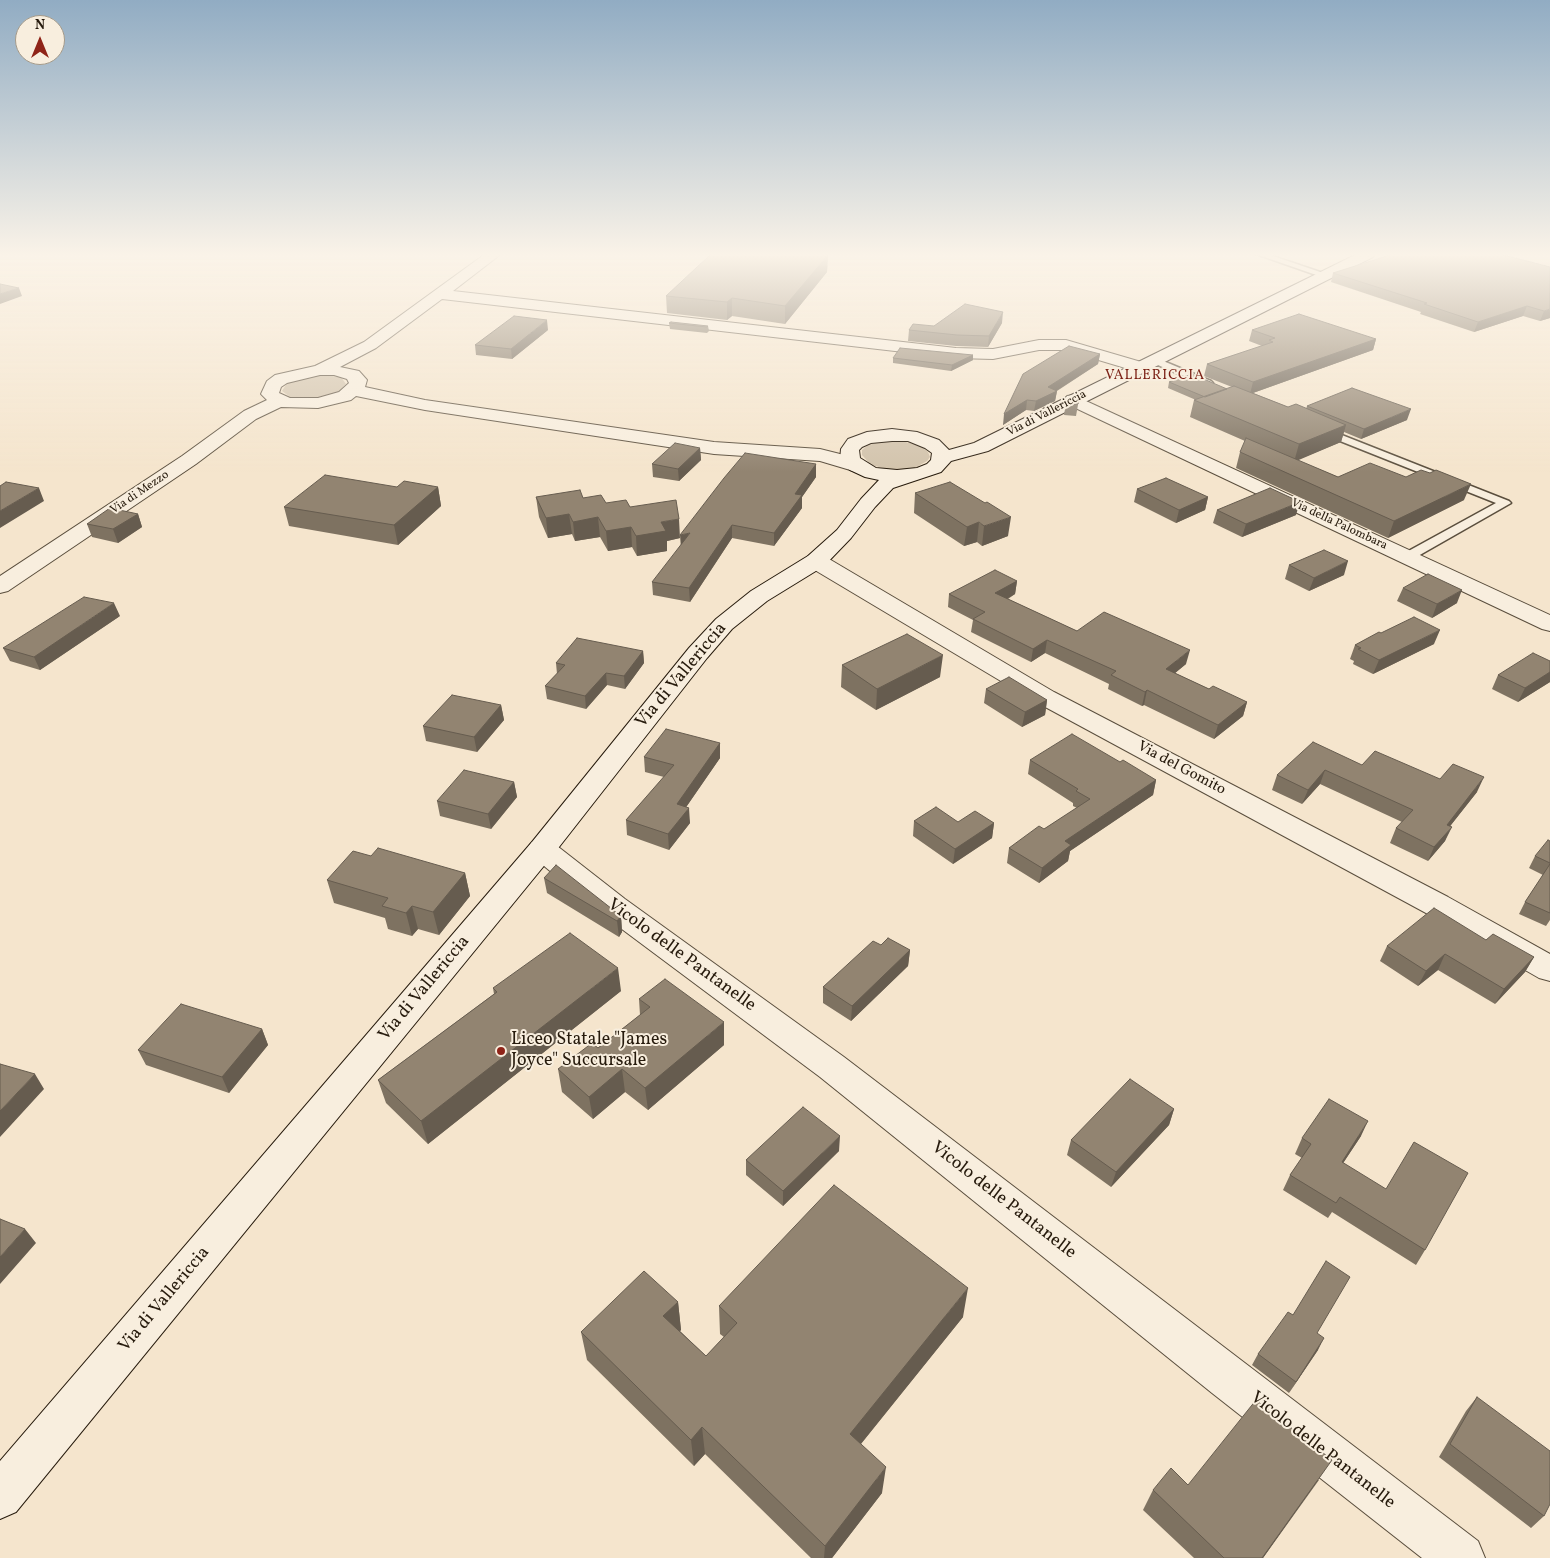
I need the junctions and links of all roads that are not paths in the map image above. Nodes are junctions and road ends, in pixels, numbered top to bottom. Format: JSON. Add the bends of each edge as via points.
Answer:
{"nodes":[{"id":1,"x":392,"y":327,"type":"edge"},
{"id":2,"x":720,"y":327,"type":"edge"},
{"id":3,"x":1223,"y":327,"type":"edge"},
{"id":4,"x":358,"y":352,"type":"junction"},
{"id":5,"x":1149,"y":364,"type":"junction"},
{"id":6,"x":320,"y":370,"type":"junction"},
{"id":7,"x":345,"y":372,"type":"junction"},
{"id":8,"x":1219,"y":387,"type":"edge"},
{"id":9,"x":353,"y":390,"type":"junction"},
{"id":10,"x":1073,"y":400,"type":"junction"},
{"id":11,"x":279,"y":401,"type":"junction"},
{"id":12,"x":1318,"y":428,"type":"edge"},
{"id":13,"x":860,"y":441,"type":"junction"},
{"id":14,"x":937,"y":450,"type":"junction"},
{"id":15,"x":802,"y":454,"type":"junction"},
{"id":16,"x":857,"y":466,"type":"junction"},
{"id":17,"x":913,"y":475,"type":"junction"},
{"id":18,"x":868,"y":503,"type":"junction"},
{"id":19,"x":1406,"y":558,"type":"junction"},
{"id":20,"x":816,"y":561,"type":"junction"},
{"id":21,"x":0,"y":586,"type":"edge"},
{"id":22,"x":1550,"y":624,"type":"edge"},
{"id":23,"x":542,"y":849,"type":"junction"},
{"id":24,"x":1550,"y":969,"type":"edge"},
{"id":25,"x":0,"y":1496,"type":"edge"},
{"id":26,"x":1461,"y":1558,"type":"edge"}],
"edges":[{"from":1,"to":4,"type":"street"},
{"from":2,"to":5,"type":"street","via":[[956,354],[993,354],[1061,345]]},
{"from":3,"to":5,"type":"street","name":"Via di Vallericcia"},
{"from":4,"to":6,"type":"street"},
{"from":4,"to":7,"type":"street"},
{"from":5,"to":8,"type":"lane"},
{"from":5,"to":10,"type":"street","name":"Via di Vallericcia"},
{"from":6,"to":7,"type":"street"},
{"from":6,"to":11,"type":"street","via":[[292,375],[273,385],[270,394]]},
{"from":7,"to":9,"type":"street","via":[[358,380]]},
{"from":9,"to":11,"type":"street","via":[[318,403]]},
{"from":9,"to":15,"type":"street","via":[[425,405],[714,448]]},
{"from":10,"to":14,"type":"street","name":"Via di Vallericcia","via":[[973,450]]},
{"from":10,"to":19,"type":"street","name":"Via della Palombara"},
{"from":11,"to":21,"type":"street","name":"Via di Mezzo","via":[[250,415],[189,460]]},
{"from":12,"to":19,"type":"lane","via":[[1506,503]]},
{"from":13,"to":14,"type":"street","via":[[874,436],[910,436]]},
{"from":13,"to":15,"type":"street"},
{"from":13,"to":16,"type":"street","via":[[852,446],[849,453],[850,460]]},
{"from":14,"to":17,"type":"street","name":"Via di Vallericcia","via":[[941,461],[934,468]]},
{"from":15,"to":16,"type":"street","name":"Via di Vallericcia","via":[[833,457]]},
{"from":16,"to":17,"type":"street","name":"Via di Vallericcia","via":[[880,474]]},
{"from":16,"to":18,"type":"street","via":[[866,480]]},
{"from":17,"to":18,"type":"street","name":"Via di Vallericcia","via":[[886,484]]},
{"from":18,"to":20,"type":"street","name":"Via di Vallericcia","via":[[844,534]]},
{"from":19,"to":22,"type":"street","name":"Via della Palombara"},
{"from":20,"to":23,"type":"street","name":"Via di Vallericcia","via":[[759,596],[724,624]]},
{"from":20,"to":24,"type":"street","name":"Via del Gomito","via":[[1045,697],[1437,905]]},
{"from":23,"to":25,"type":"street","name":"Via di Vallericcia"},
{"from":23,"to":26,"type":"street","name":"Vicolo delle Pantanelle","via":[[614,907],[832,1066]]}]}
